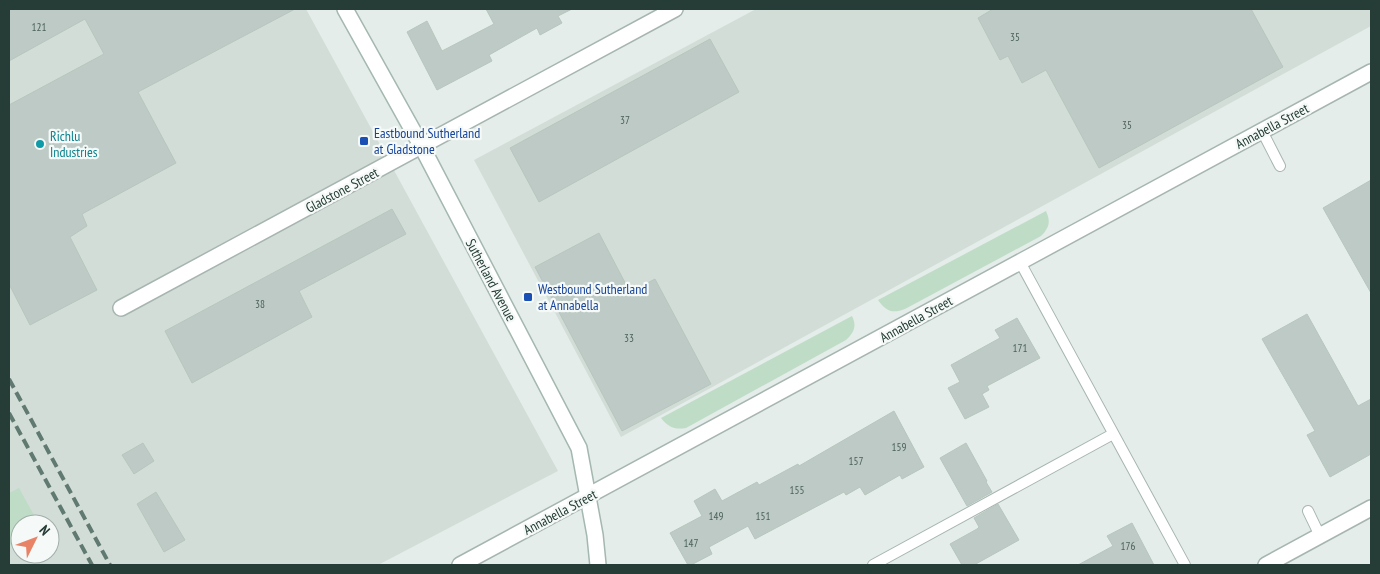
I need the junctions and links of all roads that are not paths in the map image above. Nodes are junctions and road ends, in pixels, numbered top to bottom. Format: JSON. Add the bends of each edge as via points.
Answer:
{"nodes":[{"id":1,"x":345,"y":9,"type":"edge"},
{"id":2,"x":654,"y":9,"type":"edge"},
{"id":3,"x":675,"y":9,"type":"edge"},
{"id":4,"x":640,"y":28,"type":"junction"},
{"id":5,"x":1371,"y":72,"type":"edge"},
{"id":6,"x":1262,"y":131,"type":"junction"},
{"id":7,"x":422,"y":147,"type":"junction"},
{"id":8,"x":1280,"y":166,"type":"dead end"},
{"id":9,"x":1020,"y":262,"type":"junction"},
{"id":10,"x":122,"y":308,"type":"dead end"},
{"id":11,"x":1113,"y":434,"type":"junction"},
{"id":12,"x":588,"y":497,"type":"junction"},
{"id":13,"x":1371,"y":508,"type":"edge"},
{"id":14,"x":1308,"y":511,"type":"dead end"},
{"id":15,"x":1320,"y":536,"type":"junction"},
{"id":16,"x":460,"y":565,"type":"edge"},
{"id":17,"x":598,"y":565,"type":"edge"},
{"id":18,"x":872,"y":565,"type":"edge"},
{"id":19,"x":1184,"y":565,"type":"edge"},
{"id":20,"x":1266,"y":565,"type":"edge"}],
"edges":[{"from":1,"to":7,"type":"street","name":"Sutherland Avenue"},
{"from":2,"to":4,"type":"street","name":"Gladstone Street"},
{"from":3,"to":4,"type":"street","name":"Gladstone Street"},
{"from":4,"to":7,"type":"street","name":"Gladstone Street"},
{"from":5,"to":6,"type":"street","name":"Annabella Street"},
{"from":6,"to":8,"type":"lane"},
{"from":6,"to":9,"type":"street","name":"Annabella Street"},
{"from":7,"to":10,"type":"street","name":"Gladstone Street"},
{"from":7,"to":12,"type":"street","name":"Sutherland Avenue","via":[[579,448]]},
{"from":9,"to":11,"type":"lane"},
{"from":9,"to":12,"type":"street","name":"Annabella Street"},
{"from":11,"to":18,"type":"lane"},
{"from":11,"to":19,"type":"lane"},
{"from":12,"to":16,"type":"street","name":"Annabella Street"},
{"from":12,"to":17,"type":"street","name":"Sutherland Avenue"},
{"from":13,"to":15,"type":"street"},
{"from":14,"to":15,"type":"lane"},
{"from":15,"to":20,"type":"street"}]}
